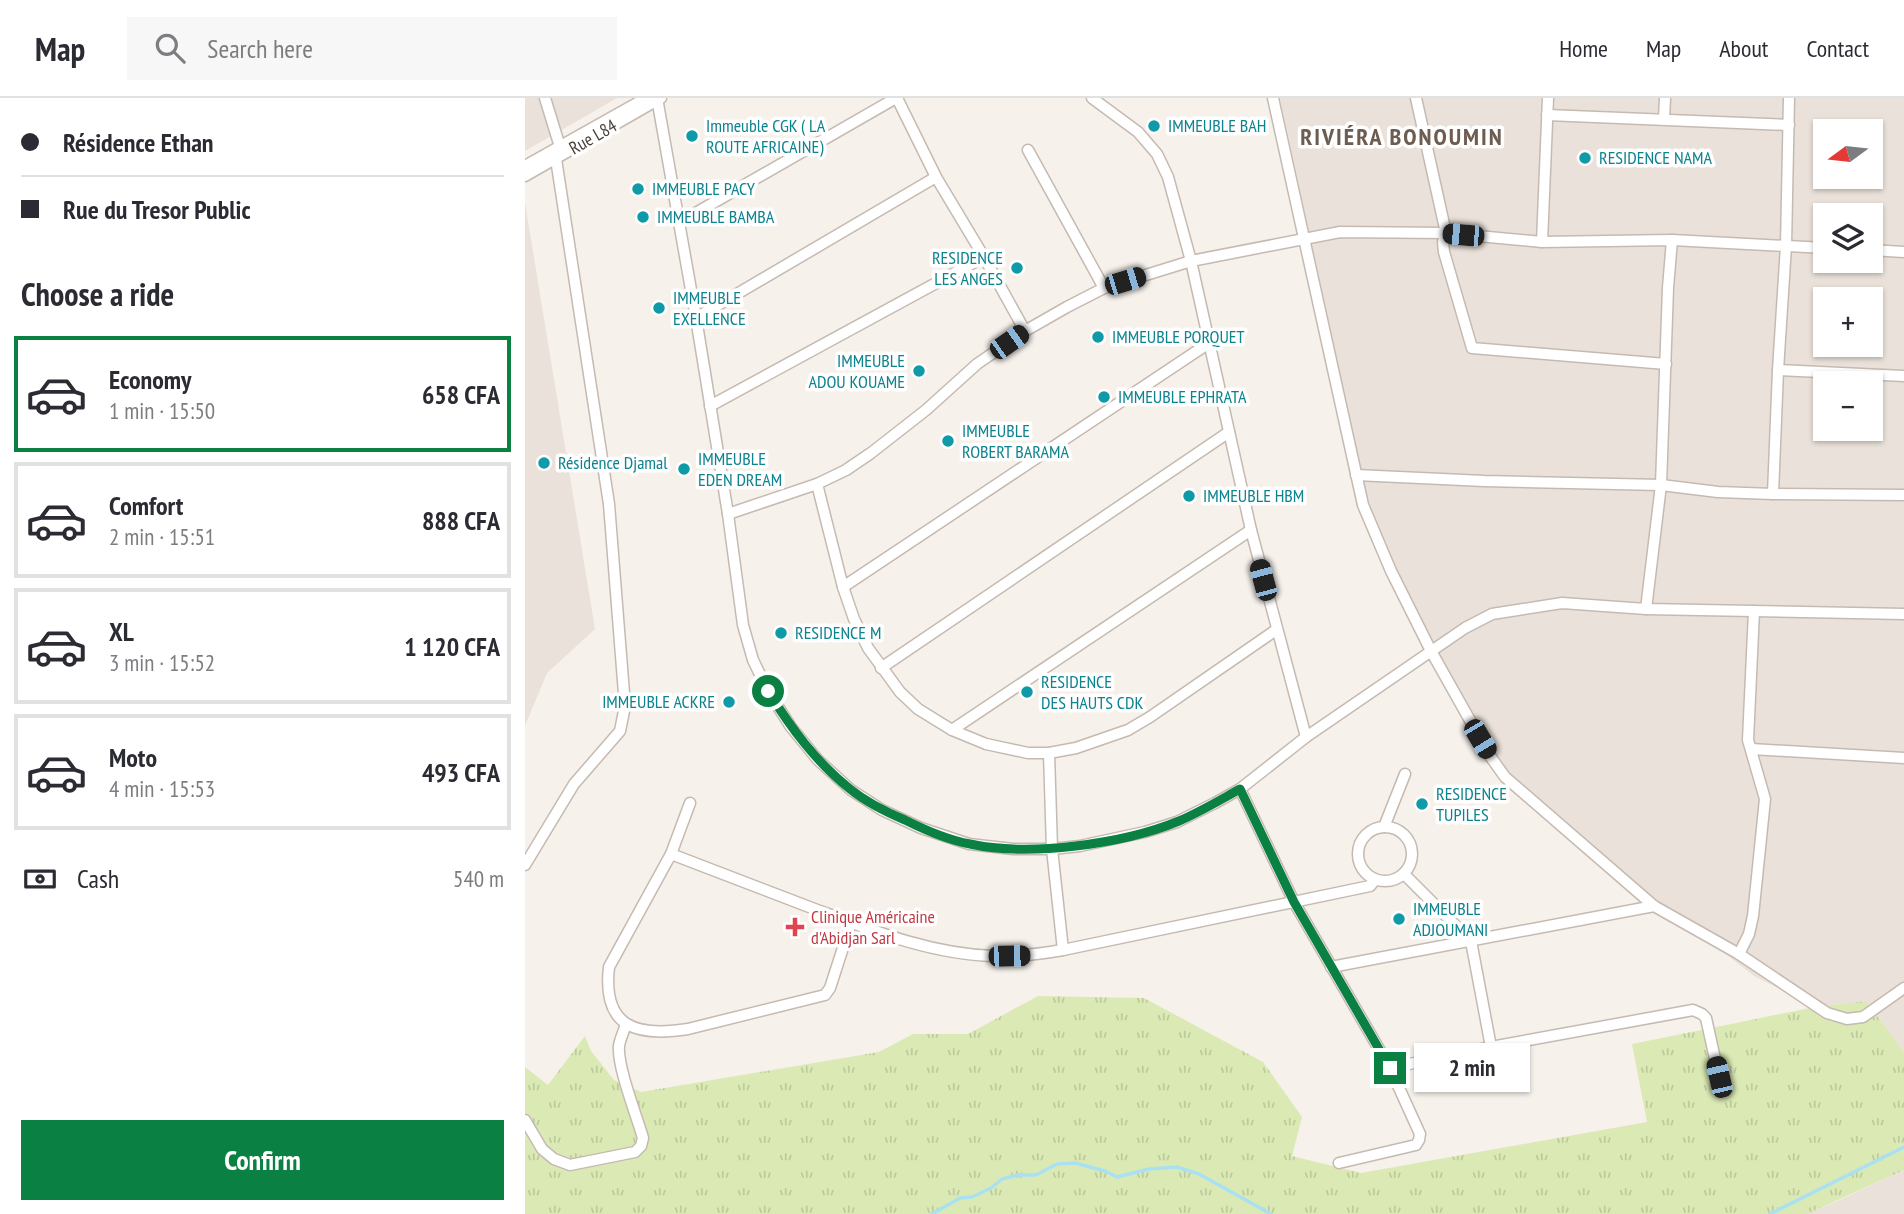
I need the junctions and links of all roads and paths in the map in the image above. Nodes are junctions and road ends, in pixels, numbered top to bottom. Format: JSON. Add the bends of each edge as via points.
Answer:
{"nodes":[{"id":1,"x":545,"y":98,"type":"edge"},
{"id":2,"x":896,"y":98,"type":"edge"},
{"id":3,"x":1092,"y":98,"type":"edge"},
{"id":4,"x":1273,"y":98,"type":"edge"},
{"id":5,"x":1416,"y":98,"type":"edge"},
{"id":6,"x":1548,"y":98,"type":"edge"},
{"id":7,"x":1665,"y":98,"type":"edge"},
{"id":8,"x":1789,"y":98,"type":"edge"},
{"id":9,"x":655,"y":99,"type":"edge"},
{"id":10,"x":1547,"y":115,"type":"junction"},
{"id":11,"x":1664,"y":119,"type":"junction"},
{"id":12,"x":1789,"y":125,"type":"junction"},
{"id":13,"x":560,"y":147,"type":"junction"},
{"id":14,"x":1028,"y":150,"type":"dead end"},
{"id":15,"x":556,"y":159,"type":"junction"},
{"id":16,"x":525,"y":166,"type":"edge"},
{"id":17,"x":525,"y":176,"type":"edge"},
{"id":18,"x":936,"y":177,"type":"junction"},
{"id":19,"x":680,"y":222,"type":"junction"},
{"id":20,"x":1446,"y":233,"type":"junction"},
{"id":21,"x":1305,"y":240,"type":"junction"},
{"id":22,"x":1672,"y":240,"type":"junction"},
{"id":23,"x":1542,"y":242,"type":"junction"},
{"id":24,"x":1786,"y":246,"type":"junction"},
{"id":25,"x":1813,"y":247,"type":"edge"},
{"id":26,"x":1883,"y":251,"type":"edge"},
{"id":27,"x":1904,"y":252,"type":"edge"},
{"id":28,"x":984,"y":257,"type":"junction"},
{"id":29,"x":1191,"y":261,"type":"junction"},
{"id":30,"x":1104,"y":288,"type":"junction"},
{"id":31,"x":696,"y":318,"type":"junction"},
{"id":32,"x":1025,"y":331,"type":"junction"},
{"id":33,"x":1209,"y":343,"type":"junction"},
{"id":34,"x":1666,"y":364,"type":"junction"},
{"id":35,"x":1778,"y":370,"type":"junction"},
{"id":36,"x":1904,"y":376,"type":"edge"},
{"id":37,"x":710,"y":406,"type":"junction"},
{"id":38,"x":1229,"y":432,"type":"junction"},
{"id":39,"x":1356,"y":475,"type":"junction"},
{"id":40,"x":817,"y":484,"type":"junction"},
{"id":41,"x":1661,"y":485,"type":"junction"},
{"id":42,"x":1773,"y":494,"type":"junction"},
{"id":43,"x":1904,"y":495,"type":"edge"},
{"id":44,"x":728,"y":514,"type":"junction"},
{"id":45,"x":1251,"y":530,"type":"junction"},
{"id":46,"x":843,"y":587,"type":"junction"},
{"id":47,"x":1646,"y":609,"type":"junction"},
{"id":48,"x":1754,"y":611,"type":"junction"},
{"id":49,"x":1904,"y":614,"type":"edge"},
{"id":50,"x":1276,"y":630,"type":"junction"},
{"id":51,"x":1431,"y":652,"type":"junction"},
{"id":52,"x":881,"y":668,"type":"junction"},
{"id":53,"x":953,"y":730,"type":"junction"},
{"id":54,"x":1306,"y":737,"type":"junction"},
{"id":55,"x":1751,"y":750,"type":"junction"},
{"id":56,"x":1049,"y":754,"type":"junction"},
{"id":57,"x":1904,"y":758,"type":"edge"},
{"id":58,"x":1405,"y":774,"type":"dead end"},
{"id":59,"x":1240,"y":789,"type":"junction"},
{"id":60,"x":690,"y":803,"type":"dead end"},
{"id":61,"x":1384,"y":827,"type":"junction"},
{"id":62,"x":1052,"y":849,"type":"junction"},
{"id":63,"x":671,"y":854,"type":"junction"},
{"id":64,"x":525,"y":865,"type":"edge"},
{"id":65,"x":1404,"y":874,"type":"junction"},
{"id":66,"x":1375,"y":880,"type":"junction"},
{"id":67,"x":1294,"y":902,"type":"junction"},
{"id":68,"x":1654,"y":906,"type":"junction"},
{"id":69,"x":851,"y":923,"type":"junction"},
{"id":70,"x":1471,"y":941,"type":"junction"},
{"id":71,"x":1063,"y":950,"type":"junction"},
{"id":72,"x":1739,"y":954,"type":"junction"},
{"id":73,"x":1331,"y":967,"type":"junction"},
{"id":74,"x":1904,"y":988,"type":"edge"},
{"id":75,"x":626,"y":1024,"type":"junction"},
{"id":76,"x":1491,"y":1046,"type":"junction"},
{"id":77,"x":1390,"y":1068,"type":"junction"},
{"id":78,"x":1719,"y":1077,"type":"dead end"},
{"id":79,"x":525,"y":1120,"type":"edge"},
{"id":80,"x":1339,"y":1163,"type":"dead end"}],
"edges":[{"from":1,"to":13,"type":"street"},
{"from":2,"to":18,"type":"street"},
{"from":2,"to":19,"type":"street"},
{"from":3,"to":29,"type":"street","via":[[1138,131],[1157,154],[1168,177]]},
{"from":4,"to":21,"type":"street"},
{"from":5,"to":20,"type":"street"},
{"from":6,"to":10,"type":"street"},
{"from":7,"to":11,"type":"street"},
{"from":8,"to":12,"type":"street"},
{"from":9,"to":13,"type":"street","name":"Rue L84"},
{"from":9,"to":15,"type":"street","name":"Rue L84"},
{"from":9,"to":19,"type":"street"},
{"from":10,"to":11,"type":"street"},
{"from":10,"to":23,"type":"street"},
{"from":11,"to":12,"type":"street"},
{"from":12,"to":24,"type":"street"},
{"from":13,"to":16,"type":"street","name":"Rue L84"},
{"from":14,"to":30,"type":"street"},
{"from":15,"to":17,"type":"street","name":"Rue L84"},
{"from":15,"to":64,"type":"street","via":[[609,504],[625,706],[619,731],[574,784]]},
{"from":18,"to":28,"type":"street"},
{"from":18,"to":31,"type":"street"},
{"from":19,"to":31,"type":"street"},
{"from":20,"to":21,"type":"street","via":[[1340,232]]},
{"from":20,"to":23,"type":"street"},
{"from":20,"to":34,"type":"street","via":[[1444,253],[1472,348]]},
{"from":21,"to":29,"type":"street"},
{"from":21,"to":39,"type":"street"},
{"from":22,"to":23,"type":"street"},
{"from":22,"to":24,"type":"street"},
{"from":22,"to":34,"type":"street"},
{"from":24,"to":25,"type":"street"},
{"from":24,"to":35,"type":"street"},
{"from":26,"to":27,"type":"street"},
{"from":28,"to":32,"type":"street"},
{"from":28,"to":37,"type":"street"},
{"from":29,"to":30,"type":"street"},
{"from":29,"to":33,"type":"street"},
{"from":30,"to":32,"type":"street"},
{"from":31,"to":37,"type":"street"},
{"from":32,"to":40,"type":"street","via":[[977,364],[871,453]]},
{"from":33,"to":38,"type":"street"},
{"from":33,"to":46,"type":"street"},
{"from":34,"to":41,"type":"street"},
{"from":35,"to":36,"type":"street"},
{"from":35,"to":42,"type":"street"},
{"from":37,"to":44,"type":"street"},
{"from":38,"to":45,"type":"street"},
{"from":38,"to":52,"type":"street"},
{"from":39,"to":41,"type":"street"},
{"from":39,"to":51,"type":"street","via":[[1377,540]]},
{"from":40,"to":44,"type":"street"},
{"from":40,"to":46,"type":"street"},
{"from":41,"to":42,"type":"street"},
{"from":41,"to":47,"type":"street"},
{"from":42,"to":43,"type":"street"},
{"from":44,"to":62,"type":"street","via":[[743,625],[753,660],[791,727],[818,760],[851,790],[921,828],[969,844]]},
{"from":45,"to":50,"type":"street"},
{"from":45,"to":53,"type":"street"},
{"from":46,"to":52,"type":"street","via":[[854,620]]},
{"from":47,"to":48,"type":"street"},
{"from":47,"to":51,"type":"street","via":[[1562,603],[1507,611],[1479,620]]},
{"from":48,"to":49,"type":"street"},
{"from":48,"to":55,"type":"street"},
{"from":50,"to":54,"type":"street"},
{"from":50,"to":56,"type":"street","via":[[1128,730]]},
{"from":51,"to":54,"type":"street"},
{"from":51,"to":68,"type":"street","via":[[1505,777]]},
{"from":52,"to":53,"type":"street","via":[[918,709]]},
{"from":53,"to":56,"type":"street","via":[[996,746]]},
{"from":54,"to":59,"type":"street"},
{"from":55,"to":57,"type":"street"},
{"from":55,"to":72,"type":"street","via":[[1765,799],[1753,916]]},
{"from":56,"to":62,"type":"street"},
{"from":58,"to":61,"type":"street"},
{"from":59,"to":62,"type":"street","via":[[1166,825]]},
{"from":59,"to":67,"type":"street"},
{"from":60,"to":63,"type":"street"},
{"from":61,"to":65,"type":"street","via":[[1402,833],[1412,848]]},
{"from":61,"to":66,"type":"street","via":[[1367,834],[1358,849],[1361,867]]},
{"from":62,"to":71,"type":"street"},
{"from":63,"to":69,"type":"street"},
{"from":63,"to":75,"type":"street","via":[[609,967],[609,997]]},
{"from":65,"to":66,"type":"street","via":[[1390,881]]},
{"from":65,"to":70,"type":"street"},
{"from":66,"to":67,"type":"street","via":[[1370,887]]},
{"from":67,"to":71,"type":"street"},
{"from":67,"to":73,"type":"street"},
{"from":68,"to":70,"type":"street"},
{"from":68,"to":72,"type":"street"},
{"from":69,"to":71,"type":"street","via":[[919,946],[954,952],[1026,956]]},
{"from":69,"to":75,"type":"street","via":[[825,995],[668,1032],[637,1030]]},
{"from":70,"to":73,"type":"street"},
{"from":70,"to":76,"type":"street"},
{"from":72,"to":74,"type":"street","via":[[1827,1013],[1847,1019],[1863,1017]]},
{"from":73,"to":77,"type":"street"},
{"from":75,"to":79,"type":"street","via":[[620,1055],[643,1138],[635,1152],[570,1165],[542,1149]]},
{"from":76,"to":77,"type":"street"},
{"from":76,"to":78,"type":"street","via":[[1693,1010],[1706,1018]]},
{"from":77,"to":80,"type":"street","via":[[1420,1134],[1416,1146]]}]}
